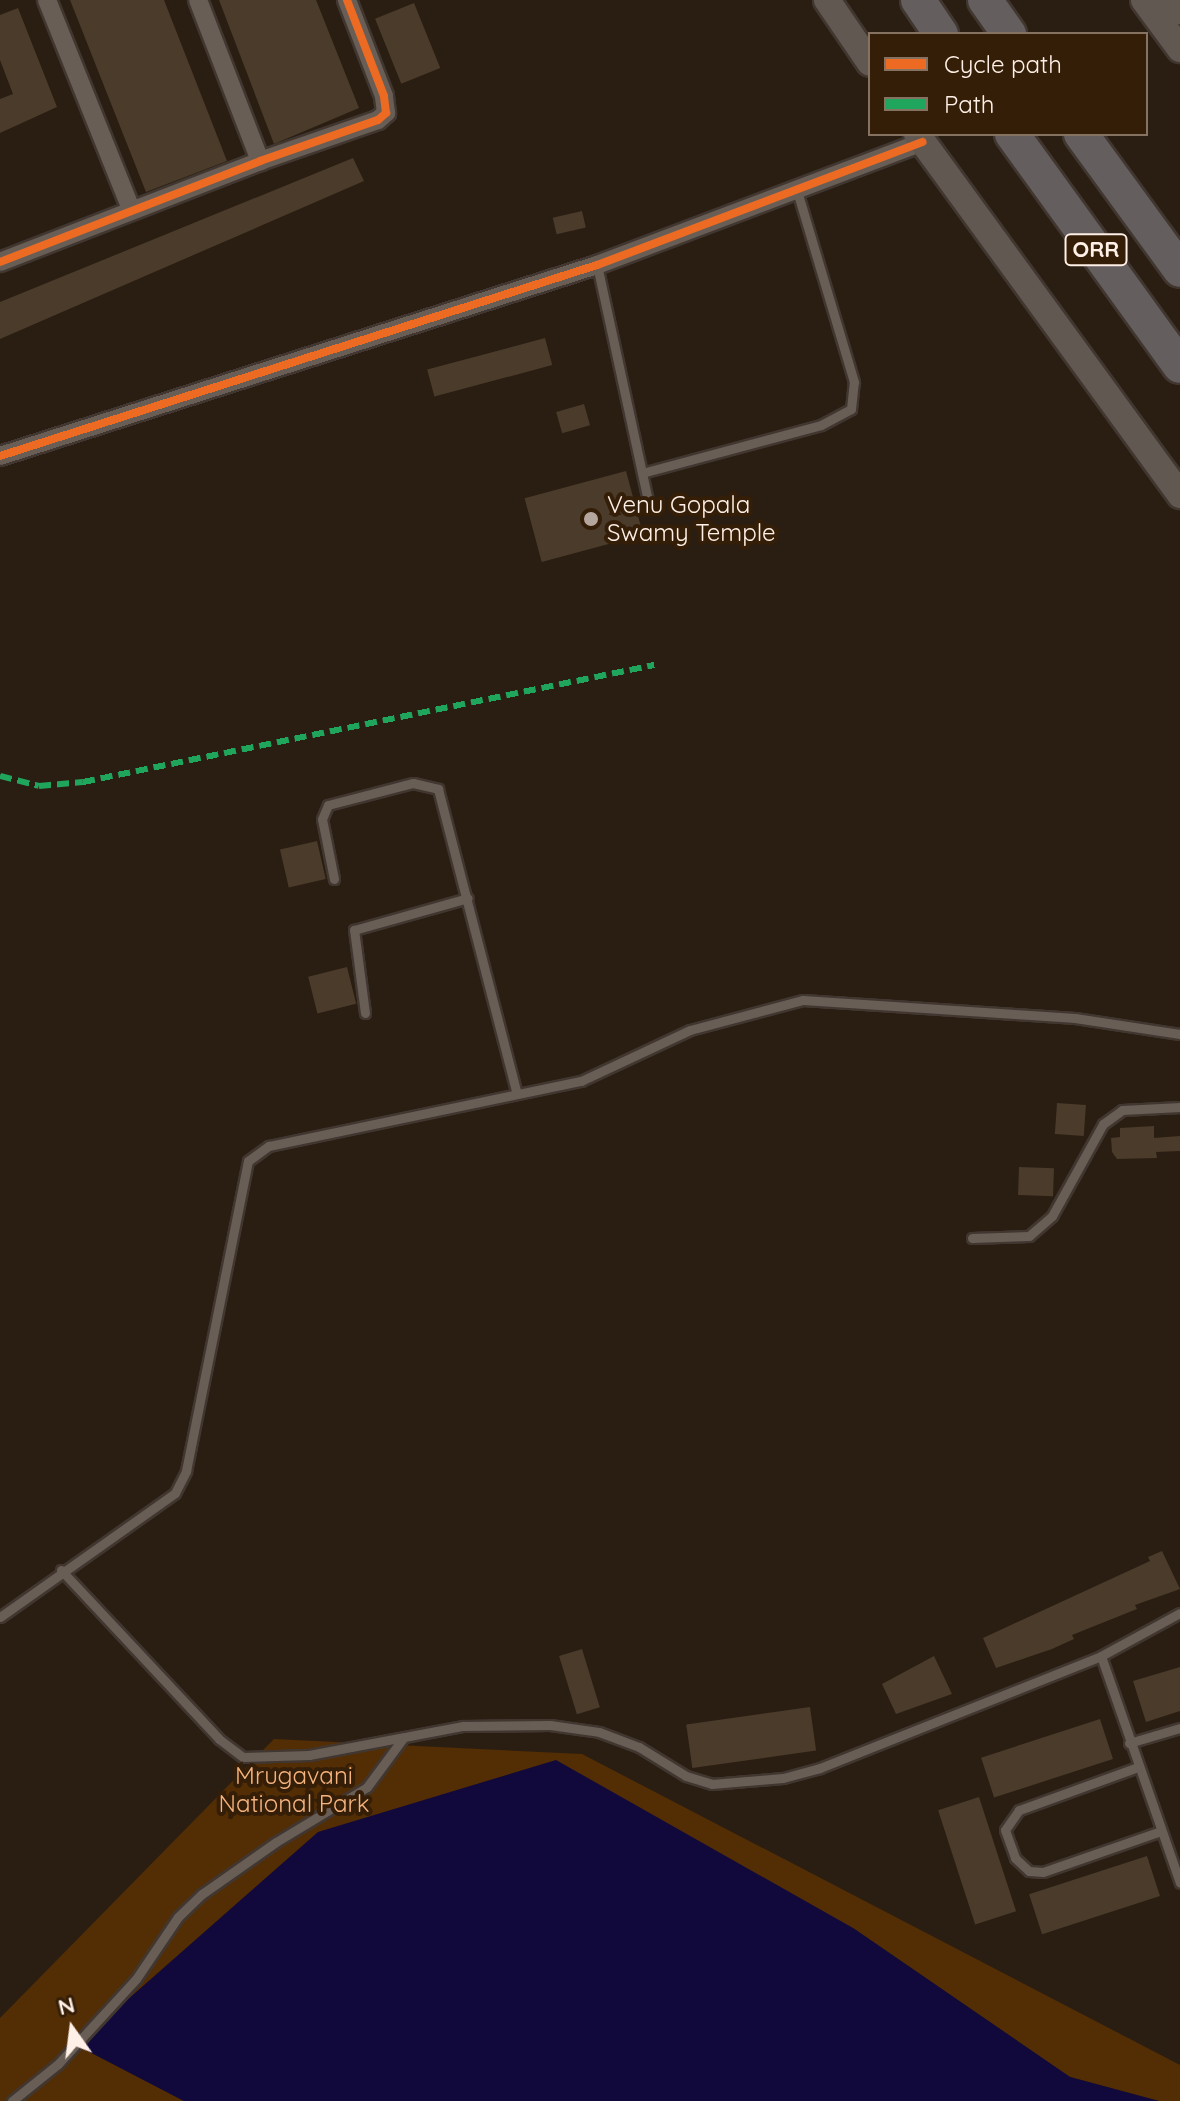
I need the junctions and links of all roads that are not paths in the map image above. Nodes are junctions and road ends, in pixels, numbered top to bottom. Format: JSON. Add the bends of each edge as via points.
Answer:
{"nodes":[{"id":1,"x":47,"y":0,"type":"edge"},
{"id":2,"x":198,"y":0,"type":"edge"},
{"id":3,"x":347,"y":0,"type":"edge"},
{"id":4,"x":827,"y":0,"type":"edge"},
{"id":5,"x":918,"y":0,"type":"edge"},
{"id":6,"x":985,"y":0,"type":"edge"},
{"id":7,"x":1144,"y":0,"type":"edge"},
{"id":8,"x":1172,"y":0,"type":"edge"},
{"id":9,"x":1180,"y":11,"type":"edge"},
{"id":10,"x":940,"y":32,"type":"edge"},
{"id":11,"x":1008,"y":32,"type":"edge"},
{"id":12,"x":1180,"y":49,"type":"edge"},
{"id":13,"x":868,"y":60,"type":"edge"},
{"id":14,"x":1013,"y":136,"type":"edge"},
{"id":15,"x":1082,"y":136,"type":"edge"},
{"id":16,"x":920,"y":138,"type":"edge"},
{"id":17,"x":260,"y":161,"type":"junction"},
{"id":18,"x":797,"y":191,"type":"junction"},
{"id":19,"x":131,"y":209,"type":"junction"},
{"id":20,"x":2,"y":258,"type":"edge"},
{"id":21,"x":597,"y":265,"type":"junction"},
{"id":22,"x":1180,"y":270,"type":"edge"},
{"id":23,"x":1180,"y":366,"type":"edge"},
{"id":24,"x":0,"y":456,"type":"edge"},
{"id":25,"x":642,"y":473,"type":"junction"},
{"id":26,"x":1180,"y":495,"type":"edge"},
{"id":27,"x":649,"y":506,"type":"dead end"},
{"id":28,"x":334,"y":879,"type":"dead end"},
{"id":29,"x":468,"y":898,"type":"junction"},
{"id":30,"x":365,"y":1013,"type":"dead end"},
{"id":31,"x":1180,"y":1034,"type":"edge"},
{"id":32,"x":516,"y":1091,"type":"junction"},
{"id":33,"x":1180,"y":1107,"type":"edge"},
{"id":34,"x":972,"y":1238,"type":"dead end"},
{"id":35,"x":61,"y":1570,"type":"junction"},
{"id":36,"x":1180,"y":1613,"type":"edge"},
{"id":37,"x":0,"y":1617,"type":"edge"},
{"id":38,"x":1101,"y":1656,"type":"junction"},
{"id":39,"x":1180,"y":1728,"type":"edge"},
{"id":40,"x":404,"y":1737,"type":"junction"},
{"id":41,"x":1129,"y":1743,"type":"junction"},
{"id":42,"x":1138,"y":1767,"type":"junction"},
{"id":43,"x":1161,"y":1831,"type":"junction"},
{"id":44,"x":1175,"y":1852,"type":"edge"},
{"id":45,"x":1180,"y":1883,"type":"edge"},
{"id":46,"x":12,"y":2101,"type":"edge"}],
"edges":[{"from":1,"to":19,"type":"street"},
{"from":2,"to":17,"type":"street"},
{"from":3,"to":17,"type":"street","via":[[386,113]]},
{"from":4,"to":13,"type":"main road"},
{"from":5,"to":10,"type":"highway"},
{"from":6,"to":11,"type":"highway"},
{"from":7,"to":12,"type":"main road"},
{"from":8,"to":9,"type":"main road"},
{"from":14,"to":23,"type":"highway","number":"ORR"},
{"from":15,"to":22,"type":"highway","number":"ORR"},
{"from":16,"to":18,"type":"street"},
{"from":16,"to":26,"type":"main road"},
{"from":17,"to":19,"type":"street"},
{"from":18,"to":21,"type":"street"},
{"from":18,"to":25,"type":"lane","via":[[854,382],[851,409],[821,425]]},
{"from":19,"to":20,"type":"street"},
{"from":21,"to":24,"type":"street"},
{"from":21,"to":25,"type":"lane"},
{"from":25,"to":27,"type":"lane"},
{"from":28,"to":29,"type":"lane","via":[[322,819],[328,805],[423,782],[438,789]]},
{"from":29,"to":30,"type":"lane","via":[[354,930]]},
{"from":29,"to":32,"type":"lane"},
{"from":31,"to":32,"type":"lane","via":[[1075,1018],[803,1000],[690,1030],[581,1081]]},
{"from":32,"to":35,"type":"lane","via":[[269,1146],[248,1161],[229,1273],[203,1363],[186,1471],[175,1493]]},
{"from":33,"to":34,"type":"lane","via":[[1122,1110],[1103,1124],[1052,1216],[1029,1236]]},
{"from":35,"to":37,"type":"lane"},
{"from":35,"to":40,"type":"lane","via":[[219,1739],[243,1757],[309,1755]]},
{"from":36,"to":38,"type":"lane"},
{"from":38,"to":40,"type":"lane","via":[[820,1768],[745,1784],[712,1784],[686,1776],[639,1747],[587,1730],[463,1726]]},
{"from":38,"to":41,"type":"lane"},
{"from":39,"to":41,"type":"lane"},
{"from":40,"to":46,"type":"lane","via":[[367,1787],[202,1894],[178,1917],[136,1979],[58,2064]]},
{"from":41,"to":42,"type":"lane"},
{"from":42,"to":43,"type":"lane"},
{"from":42,"to":43,"type":"lane","via":[[1019,1810],[1005,1830],[1015,1858],[1029,1871],[1043,1872]]},
{"from":43,"to":44,"type":"lane"},
{"from":44,"to":45,"type":"lane"}]}
